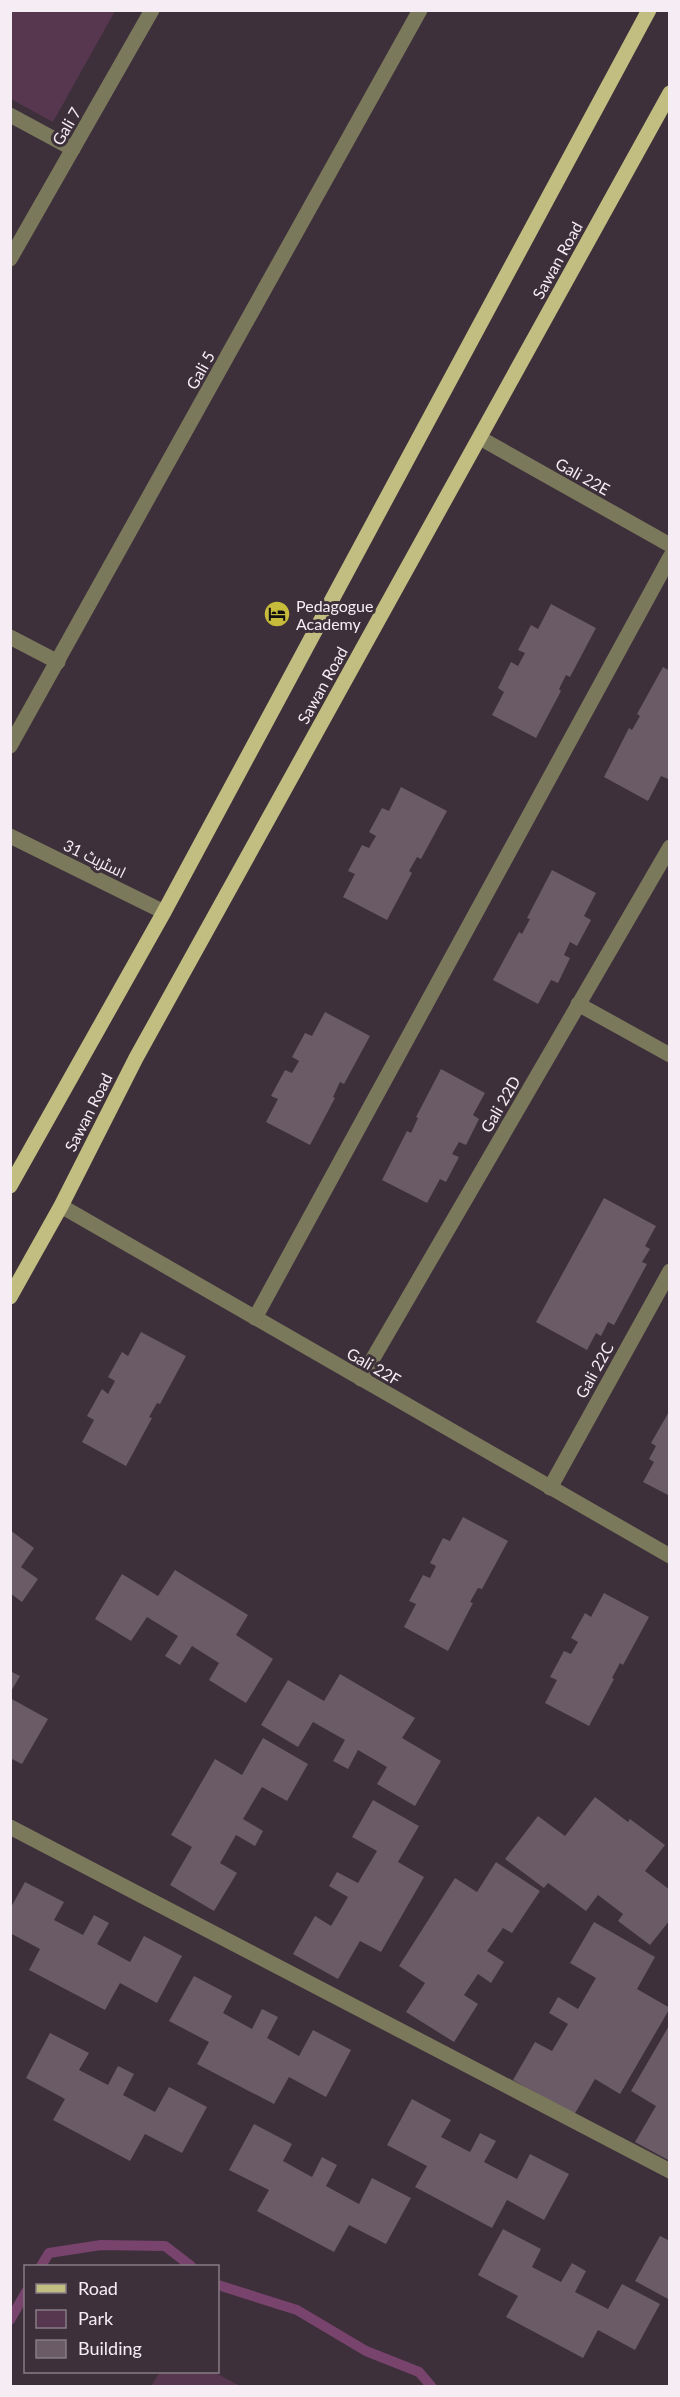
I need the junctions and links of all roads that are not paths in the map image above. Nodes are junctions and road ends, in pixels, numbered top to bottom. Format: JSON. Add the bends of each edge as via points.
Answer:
{"nodes":[{"id":1,"x":152,"y":10,"type":"edge"},
{"id":2,"x":420,"y":10,"type":"edge"},
{"id":3,"x":649,"y":10,"type":"edge"},
{"id":4,"x":669,"y":93,"type":"edge"},
{"id":5,"x":10,"y":116,"type":"edge"},
{"id":6,"x":73,"y":149,"type":"junction"},
{"id":7,"x":10,"y":259,"type":"edge"},
{"id":8,"x":480,"y":438,"type":"junction"},
{"id":9,"x":669,"y":545,"type":"edge"},
{"id":10,"x":669,"y":557,"type":"edge"},
{"id":11,"x":10,"y":637,"type":"edge"},
{"id":12,"x":58,"y":662,"type":"junction"},
{"id":13,"x":10,"y":746,"type":"edge"},
{"id":14,"x":10,"y":836,"type":"edge"},
{"id":15,"x":669,"y":847,"type":"edge"},
{"id":16,"x":164,"y":912,"type":"junction"},
{"id":17,"x":578,"y":1004,"type":"junction"},
{"id":18,"x":669,"y":1055,"type":"edge"},
{"id":19,"x":10,"y":1186,"type":"edge"},
{"id":20,"x":61,"y":1206,"type":"junction"},
{"id":21,"x":669,"y":1270,"type":"edge"},
{"id":22,"x":10,"y":1297,"type":"edge"},
{"id":23,"x":255,"y":1318,"type":"junction"},
{"id":24,"x":361,"y":1379,"type":"junction"},
{"id":25,"x":550,"y":1488,"type":"junction"},
{"id":26,"x":669,"y":1556,"type":"edge"},
{"id":27,"x":10,"y":1827,"type":"edge"},
{"id":28,"x":669,"y":2171,"type":"edge"}],
"edges":[{"from":1,"to":6,"type":"street","name":"Gali 7"},
{"from":2,"to":12,"type":"street","name":"Gali 5"},
{"from":3,"to":16,"type":"main road","name":"Sawan Road"},
{"from":4,"to":8,"type":"main road","name":"Sawan Road"},
{"from":5,"to":6,"type":"street"},
{"from":6,"to":7,"type":"street","name":"Gali 7"},
{"from":8,"to":9,"type":"street","name":"Gali 22E"},
{"from":8,"to":20,"type":"main road","name":"Sawan Road","via":[[136,1058]]},
{"from":10,"to":23,"type":"street"},
{"from":11,"to":12,"type":"street"},
{"from":12,"to":13,"type":"street","name":"Gali 5"},
{"from":14,"to":16,"type":"street","name":"اسٹریٹ 31"},
{"from":15,"to":17,"type":"street","name":"Gali 22D"},
{"from":16,"to":19,"type":"main road","name":"Sawan Road"},
{"from":17,"to":18,"type":"street"},
{"from":17,"to":24,"type":"street","name":"Gali 22D"},
{"from":20,"to":22,"type":"main road","name":"Sawan Road"},
{"from":20,"to":23,"type":"street","name":"Gali 22F"},
{"from":21,"to":25,"type":"street","name":"Gali 22C"},
{"from":23,"to":24,"type":"street","name":"Gali 22F"},
{"from":24,"to":25,"type":"street","name":"Gali 22F"},
{"from":25,"to":26,"type":"street","name":"Gali 22F"},
{"from":27,"to":28,"type":"street"}]}
